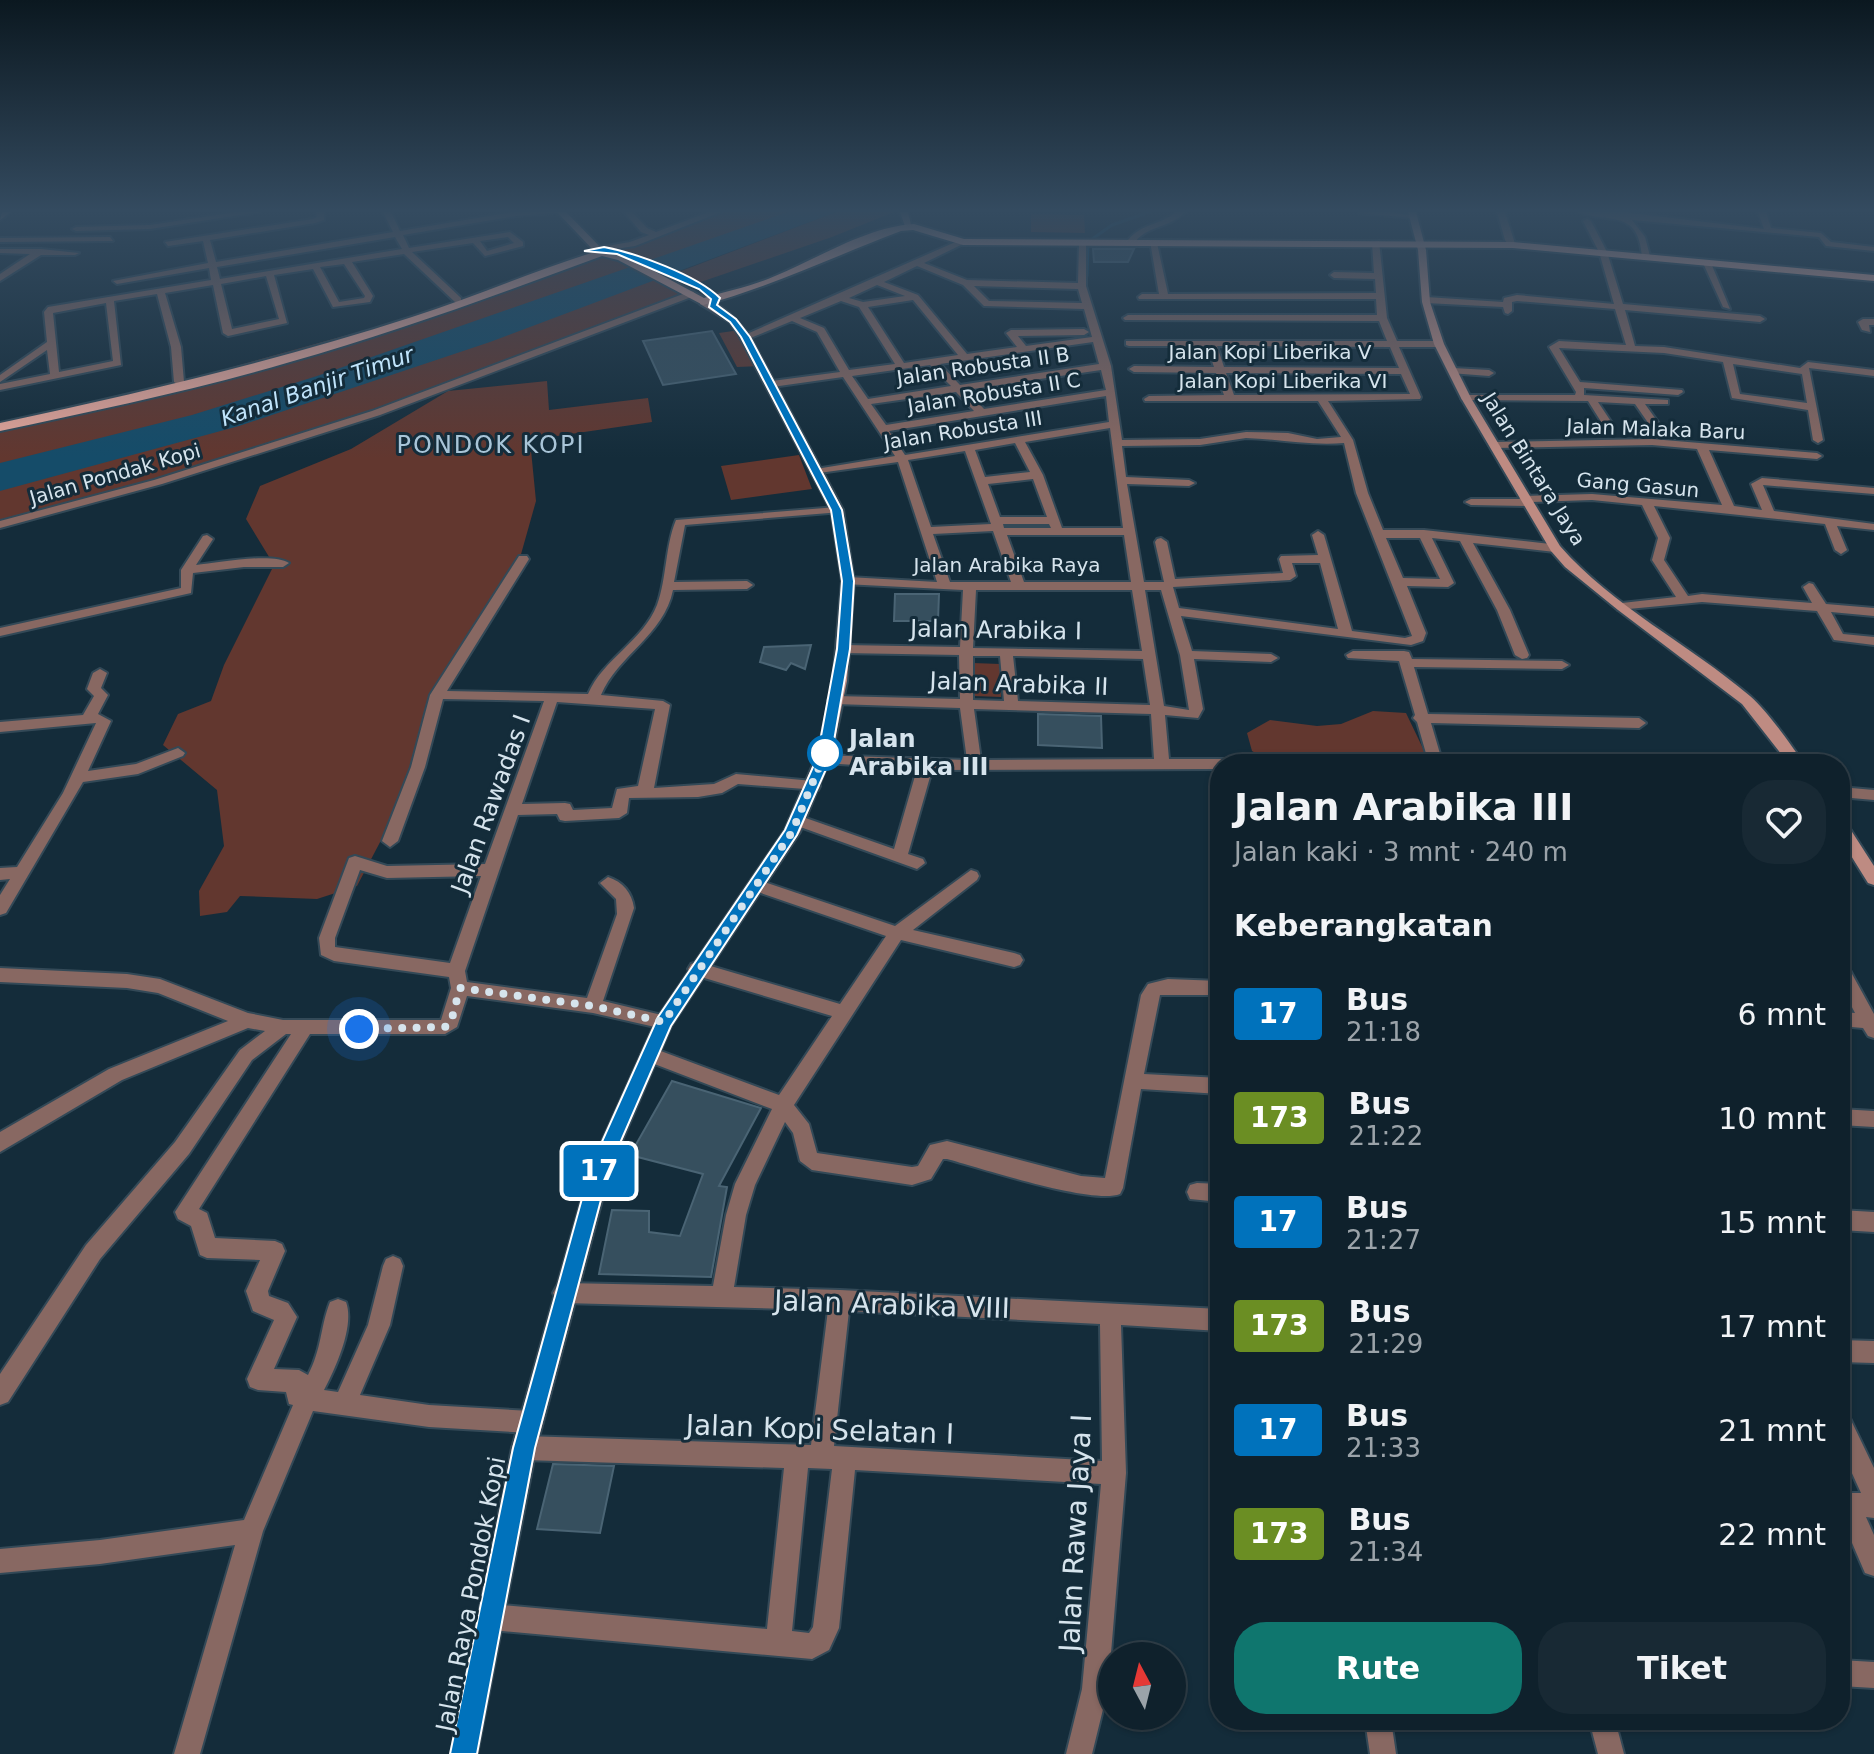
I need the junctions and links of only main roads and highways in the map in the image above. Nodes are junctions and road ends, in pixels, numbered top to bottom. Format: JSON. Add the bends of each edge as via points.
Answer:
{"nodes":[{"id":1,"x":475,"y":294,"type":"edge"},
{"id":2,"x":475,"y":294,"type":"edge"},
{"id":3,"x":700,"y":294,"type":"edge"},
{"id":4,"x":727,"y":294,"type":"edge"},
{"id":5,"x":354,"y":336,"type":"junction"},
{"id":6,"x":0,"y":424,"type":"edge"}],
"edges":[{"from":1,"to":5,"type":"main road"},
{"from":2,"to":5,"type":"main road"},
{"from":3,"to":4,"type":"main road","name":"Jalan Raya Pondok Kopi","via":[[710,299]]},
{"from":5,"to":6,"type":"main road","via":[[179,385]]}]}
